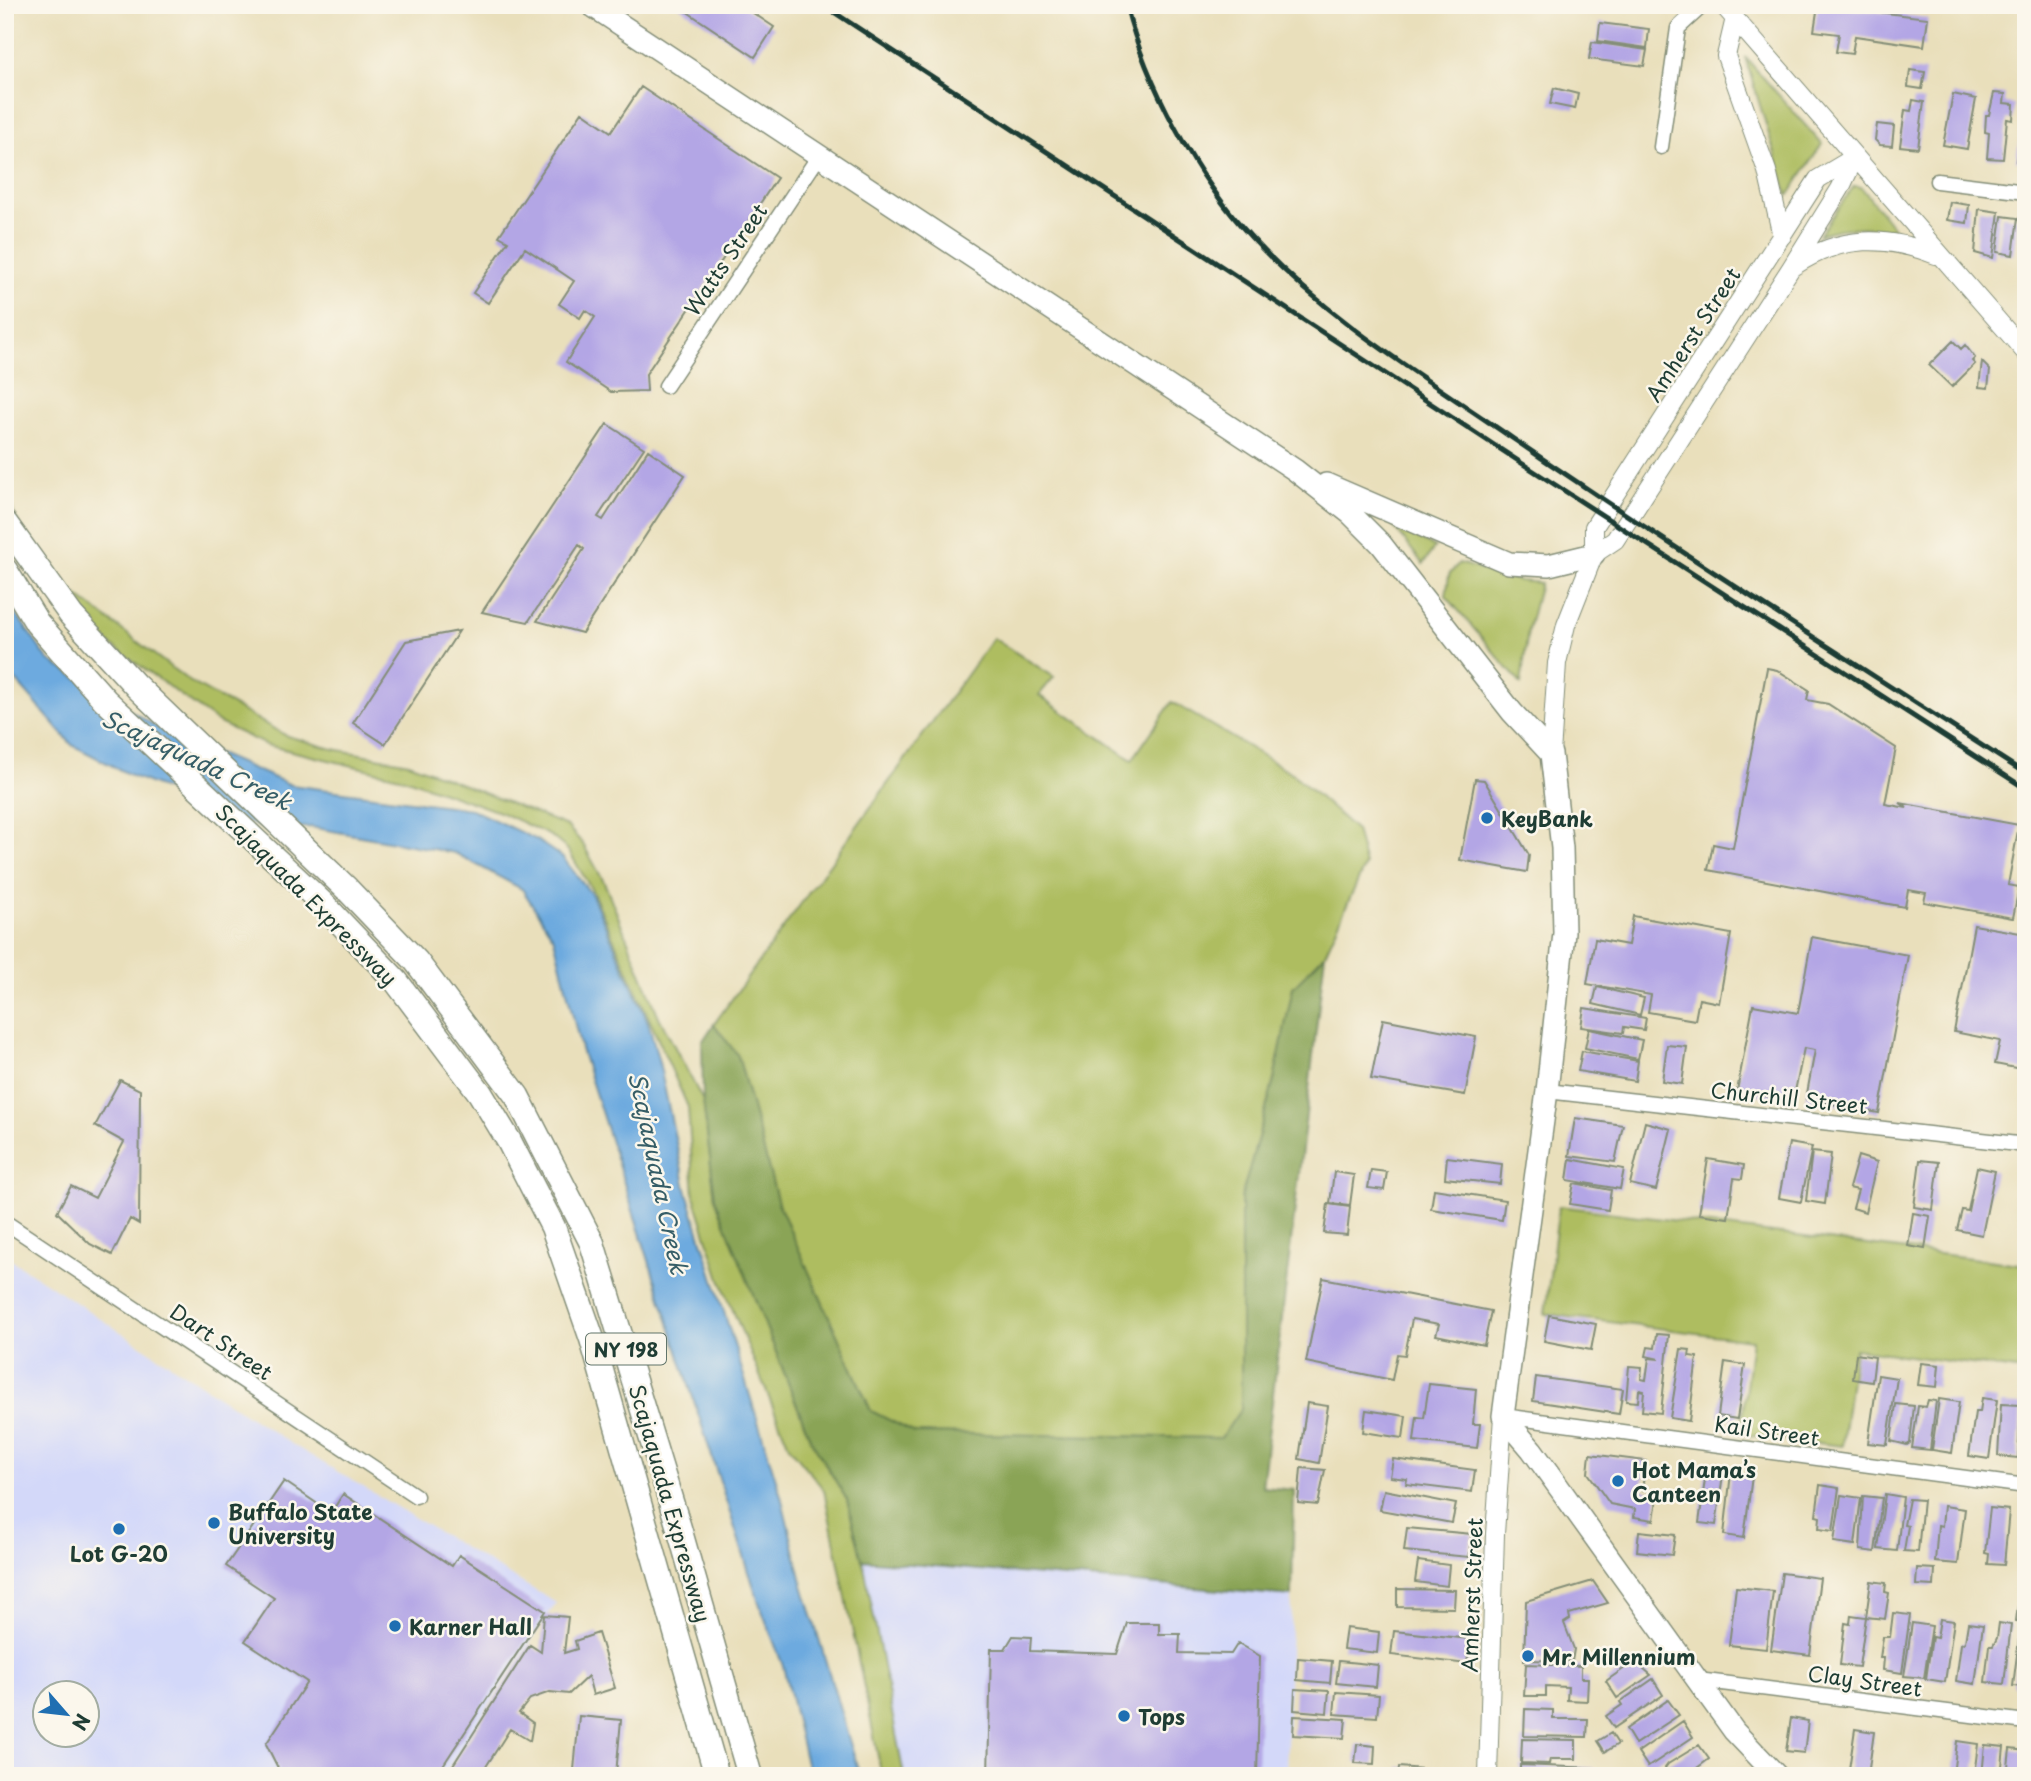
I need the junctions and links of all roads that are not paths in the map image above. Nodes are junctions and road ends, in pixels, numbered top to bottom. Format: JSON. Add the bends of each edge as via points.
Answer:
{"nodes":[{"id":1,"x":591,"y":5,"type":"edge"},
{"id":2,"x":1703,"y":5,"type":"edge"},
{"id":3,"x":1729,"y":12,"type":"edge"},
{"id":4,"x":1661,"y":147,"type":"dead end"},
{"id":5,"x":819,"y":156,"type":"junction"},
{"id":6,"x":1855,"y":156,"type":"junction"},
{"id":7,"x":1937,"y":181,"type":"dead end"},
{"id":8,"x":2026,"y":192,"type":"edge"},
{"id":9,"x":1782,"y":236,"type":"junction"},
{"id":10,"x":1941,"y":257,"type":"junction"},
{"id":11,"x":1791,"y":268,"type":"junction"},
{"id":12,"x":2026,"y":353,"type":"edge"},
{"id":13,"x":666,"y":386,"type":"dead end"},
{"id":14,"x":1295,"y":470,"type":"junction"},
{"id":15,"x":5,"y":523,"type":"edge"},
{"id":16,"x":1594,"y":554,"type":"junction"},
{"id":17,"x":5,"y":570,"type":"edge"},
{"id":18,"x":1551,"y":754,"type":"junction"},
{"id":19,"x":1547,"y":1091,"type":"junction"},
{"id":20,"x":2026,"y":1145,"type":"edge"},
{"id":21,"x":5,"y":1222,"type":"edge"},
{"id":22,"x":1503,"y":1416,"type":"junction"},
{"id":23,"x":2026,"y":1486,"type":"edge"},
{"id":24,"x":416,"y":1496,"type":"dead end"},
{"id":25,"x":1698,"y":1680,"type":"junction"},
{"id":26,"x":2026,"y":1722,"type":"edge"},
{"id":27,"x":706,"y":1738,"type":"junction"},
{"id":28,"x":708,"y":1776,"type":"edge"},
{"id":29,"x":717,"y":1776,"type":"edge"},
{"id":30,"x":750,"y":1776,"type":"edge"},
{"id":31,"x":1488,"y":1776,"type":"edge"},
{"id":32,"x":1777,"y":1776,"type":"edge"}],
"edges":[{"from":1,"to":5,"type":"main road"},
{"from":2,"to":4,"type":"street","via":[[1678,28]]},
{"from":3,"to":6,"type":"street"},
{"from":3,"to":9,"type":"street","via":[[1727,56],[1767,171]]},
{"from":5,"to":13,"type":"street","name":"Watts Street"},
{"from":5,"to":14,"type":"main road"},
{"from":6,"to":9,"type":"street","name":"Amherst Street","via":[[1818,179]]},
{"from":6,"to":10,"type":"street"},
{"from":6,"to":11,"type":"street","name":"Amherst Street"},
{"from":7,"to":8,"type":"street"},
{"from":9,"to":16,"type":"street","name":"Amherst Street","via":[[1594,527]]},
{"from":10,"to":11,"type":"street","via":[[1895,241],[1864,240],[1828,248]]},
{"from":10,"to":12,"type":"street"},
{"from":11,"to":16,"type":"street","name":"Amherst Street","via":[[1615,540]]},
{"from":14,"to":16,"type":"main road","via":[[1509,563],[1549,565]]},
{"from":14,"to":18,"type":"main road","via":[[1381,544],[1512,712]]},
{"from":15,"to":30,"type":"highway","name":"Scajaquada Expressway","number":"NY 198","via":[[71,615],[136,686],[416,961],[517,1096],[592,1243]]},
{"from":16,"to":18,"type":"street","name":"Amherst Street","via":[[1566,625],[1557,663]]},
{"from":17,"to":27,"type":"highway","name":"Scajaquada Expressway","number":"NY 198","via":[[37,623],[105,700],[322,903],[396,981],[480,1093],[553,1227],[592,1339]]},
{"from":18,"to":19,"type":"main road","via":[[1565,888]]},
{"from":19,"to":20,"type":"street","name":"Churchill Street"},
{"from":19,"to":22,"type":"main road"},
{"from":21,"to":24,"type":"street","name":"Dart Street"},
{"from":22,"to":23,"type":"street","name":"Kail Street"},
{"from":22,"to":25,"type":"main road"},
{"from":22,"to":31,"type":"street","name":"Amherst Street"},
{"from":25,"to":26,"type":"street","name":"Clay Street"},
{"from":25,"to":32,"type":"main road","via":[[1734,1731]]},
{"from":27,"to":28,"type":"highway"},
{"from":27,"to":29,"type":"highway","name":"Scajaquada Expressway","number":"NY 198"}]}
